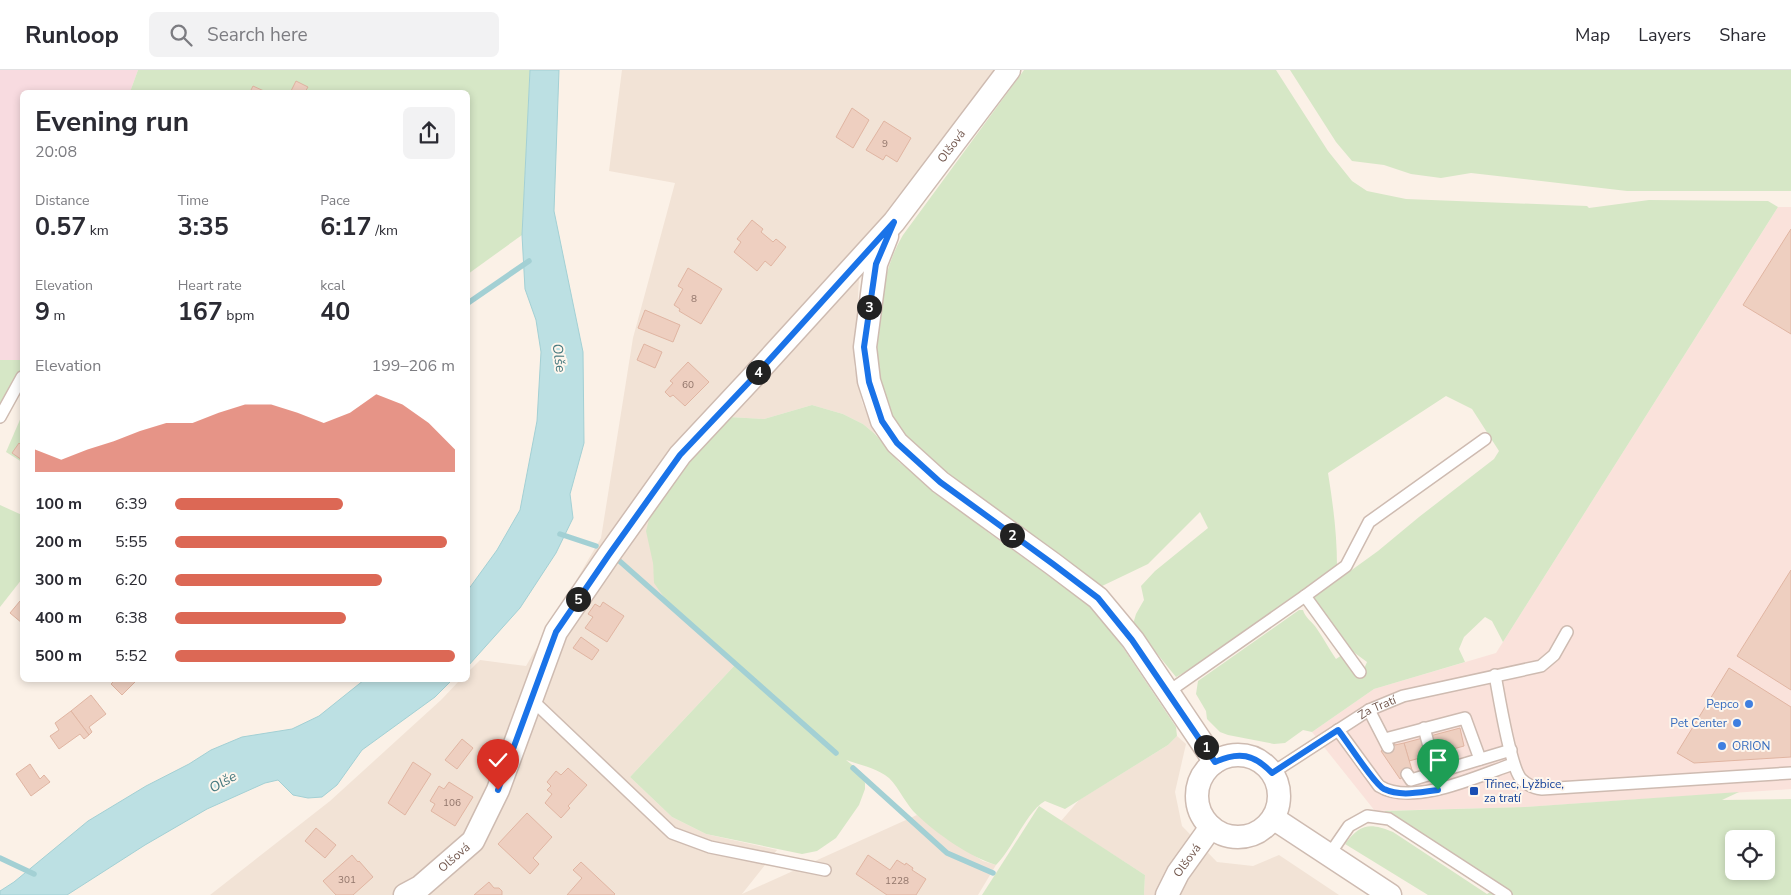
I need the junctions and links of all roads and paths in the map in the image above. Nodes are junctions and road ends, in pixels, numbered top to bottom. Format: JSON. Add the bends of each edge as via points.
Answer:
{"nodes":[{"id":1,"x":1008,"y":70,"type":"edge"},
{"id":2,"x":894,"y":222,"type":"junction"},
{"id":3,"x":20,"y":381,"type":"edge"},
{"id":4,"x":0,"y":417,"type":"edge"},
{"id":5,"x":1485,"y":439,"type":"dead end"},
{"id":6,"x":1305,"y":596,"type":"junction"},
{"id":7,"x":1567,"y":632,"type":"dead end"},
{"id":8,"x":1360,"y":672,"type":"dead end"},
{"id":9,"x":1495,"y":676,"type":"junction"},
{"id":10,"x":1168,"y":692,"type":"junction"},
{"id":11,"x":531,"y":698,"type":"junction"},
{"id":12,"x":1369,"y":710,"type":"junction"},
{"id":13,"x":1424,"y":728,"type":"junction"},
{"id":14,"x":1338,"y":730,"type":"junction"},
{"id":15,"x":1511,"y":750,"type":"junction"},
{"id":16,"x":1480,"y":759,"type":"junction"},
{"id":17,"x":1215,"y":762,"type":"junction"},
{"id":18,"x":1513,"y":764,"type":"junction"},
{"id":19,"x":1436,"y":772,"type":"junction"},
{"id":20,"x":1272,"y":773,"type":"junction"},
{"id":21,"x":1791,"y":773,"type":"edge"},
{"id":22,"x":1407,"y":774,"type":"dead end"},
{"id":23,"x":1273,"y":818,"type":"junction"},
{"id":24,"x":1211,"y":827,"type":"junction"},
{"id":25,"x":1329,"y":855,"type":"junction"},
{"id":26,"x":825,"y":870,"type":"dead end"},
{"id":27,"x":418,"y":892,"type":"edge"},
{"id":28,"x":1167,"y":895,"type":"edge"},
{"id":29,"x":1390,"y":895,"type":"edge"},
{"id":30,"x":1506,"y":895,"type":"edge"}],
"edges":[{"from":1,"to":2,"type":"street","name":"Olšová"},
{"from":2,"to":10,"type":"street","name":"Olšová","via":[[876,264],[864,347],[869,382],[882,421],[897,443],[940,482],[1098,598]]},
{"from":2,"to":11,"type":"street","name":"Olšová","via":[[680,455],[556,632]]},
{"from":3,"to":4,"type":"lane"},
{"from":5,"to":6,"type":"lane","via":[[1368,522],[1346,566]]},
{"from":6,"to":8,"type":"lane"},
{"from":6,"to":10,"type":"lane"},
{"from":7,"to":9,"type":"lane","name":"Za Tratí","via":[[1554,655],[1541,666]]},
{"from":9,"to":12,"type":"lane","name":"Za Tratí","via":[[1403,696]]},
{"from":9,"to":15,"type":"lane"},
{"from":10,"to":17,"type":"street","name":"Olšová"},
{"from":11,"to":26,"type":"lane","via":[[672,833],[710,846]]},
{"from":11,"to":27,"type":"street","name":"Olšová","via":[[498,790],[473,841]]},
{"from":12,"to":13,"type":"lane","via":[[1386,743]]},
{"from":12,"to":14,"type":"lane","name":"Za Tratí"},
{"from":13,"to":16,"type":"lane","via":[[1465,718]]},
{"from":13,"to":19,"type":"lane"},
{"from":14,"to":18,"type":"lane","via":[[1379,786],[1396,792],[1410,794],[1438,790]]},
{"from":14,"to":20,"type":"lane","name":"Za Tratí"},
{"from":15,"to":16,"type":"lane"},
{"from":15,"to":18,"type":"lane"},
{"from":16,"to":19,"type":"lane"},
{"from":17,"to":20,"type":"street","via":[[1239,755],[1263,764]]},
{"from":17,"to":24,"type":"street","via":[[1204,772],[1198,786],[1197,801]]},
{"from":18,"to":21,"type":"lane","via":[[1521,779],[1542,789]]},
{"from":19,"to":22,"type":"lane","via":[[1411,780]]},
{"from":20,"to":23,"type":"street","via":[[1278,788]]},
{"from":23,"to":24,"type":"street","via":[[1260,831],[1244,837],[1226,836]]},
{"from":23,"to":25,"type":"street"},
{"from":24,"to":28,"type":"street","name":"Olšová","via":[[1178,873]]},
{"from":25,"to":29,"type":"street"},
{"from":25,"to":30,"type":"lane","via":[[1349,826],[1367,816],[1389,819]]}]}
